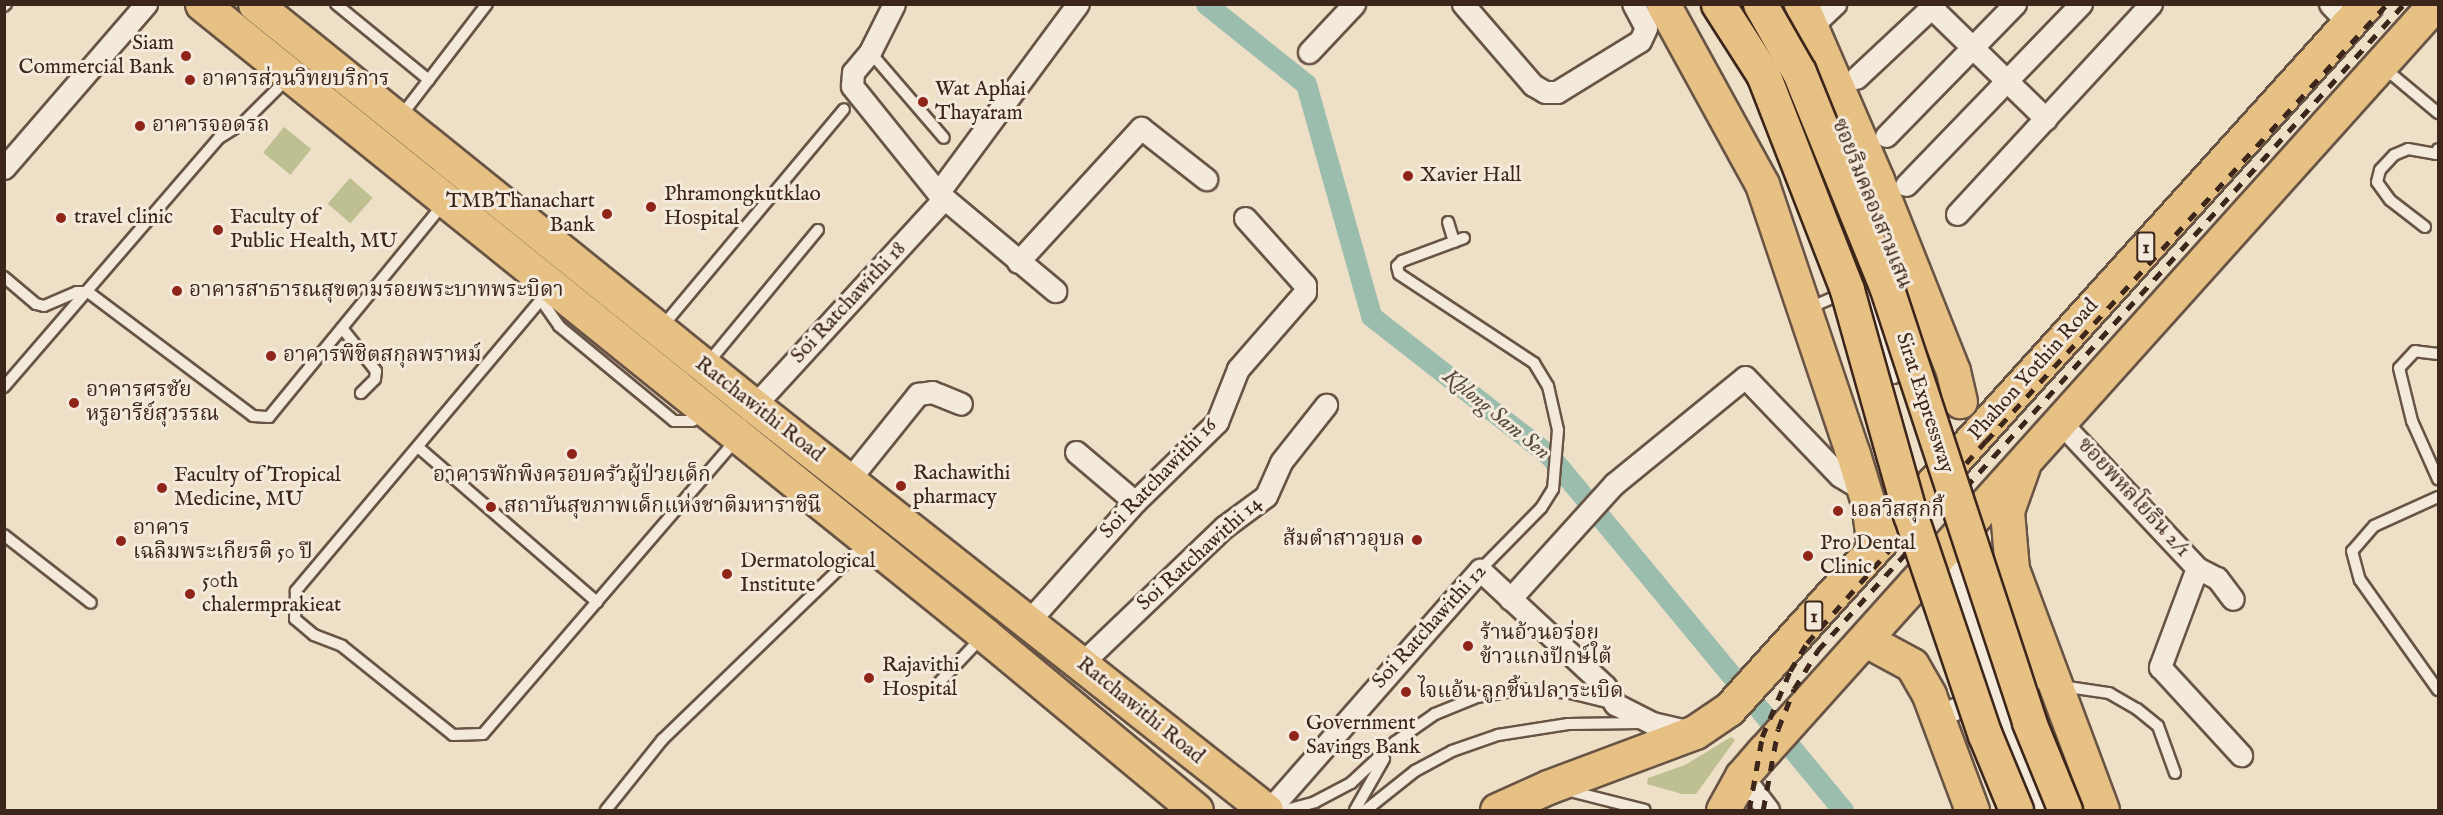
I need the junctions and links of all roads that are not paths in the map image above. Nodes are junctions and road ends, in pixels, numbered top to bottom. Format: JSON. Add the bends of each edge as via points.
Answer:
{"nodes":[{"id":1,"x":146,"y":4,"type":"edge"},
{"id":2,"x":202,"y":4,"type":"edge"},
{"id":3,"x":255,"y":4,"type":"edge"},
{"id":4,"x":336,"y":4,"type":"edge"},
{"id":5,"x":488,"y":4,"type":"edge"},
{"id":6,"x":894,"y":4,"type":"edge"},
{"id":7,"x":1078,"y":4,"type":"edge"},
{"id":8,"x":1354,"y":4,"type":"edge"},
{"id":9,"x":1463,"y":4,"type":"edge"},
{"id":10,"x":1633,"y":4,"type":"edge"},
{"id":11,"x":1663,"y":4,"type":"edge"},
{"id":12,"x":1718,"y":4,"type":"edge"},
{"id":13,"x":1760,"y":4,"type":"edge"},
{"id":14,"x":1785,"y":4,"type":"edge"},
{"id":15,"x":2015,"y":4,"type":"edge"},
{"id":16,"x":2081,"y":4,"type":"edge"},
{"id":17,"x":2435,"y":4,"type":"edge"},
{"id":18,"x":2149,"y":5,"type":"edge"},
{"id":19,"x":1933,"y":6,"type":"edge"},
{"id":20,"x":1819,"y":9,"type":"edge"},
{"id":21,"x":2349,"y":11,"type":"edge"},
{"id":22,"x":1974,"y":49,"type":"junction"},
{"id":23,"x":870,"y":52,"type":"junction"},
{"id":24,"x":1309,"y":52,"type":"dead end"},
{"id":25,"x":2381,"y":66,"type":"junction"},
{"id":26,"x":291,"y":76,"type":"junction"},
{"id":27,"x":1856,"y":78,"type":"dead end"},
{"id":28,"x":429,"y":80,"type":"junction"},
{"id":29,"x":2008,"y":81,"type":"junction"},
{"id":30,"x":844,"y":109,"type":"dead end"},
{"id":31,"x":2439,"y":113,"type":"edge"},
{"id":32,"x":399,"y":119,"type":"junction"},
{"id":33,"x":2046,"y":119,"type":"junction"},
{"id":34,"x":1886,"y":136,"type":"dead end"},
{"id":35,"x":944,"y":138,"type":"dead end"},
{"id":36,"x":1852,"y":139,"type":"junction"},
{"id":37,"x":2438,"y":153,"type":"edge"},
{"id":38,"x":4,"y":168,"type":"edge"},
{"id":39,"x":1206,"y":179,"type":"dead end"},
{"id":40,"x":1906,"y":185,"type":"dead end"},
{"id":41,"x":941,"y":196,"type":"junction"},
{"id":42,"x":446,"y":201,"type":"junction"},
{"id":43,"x":1957,"y":214,"type":"dead end"},
{"id":44,"x":1245,"y":218,"type":"dead end"},
{"id":45,"x":1448,"y":222,"type":"dead end"},
{"id":46,"x":2425,"y":227,"type":"dead end"},
{"id":47,"x":818,"y":230,"type":"dead end"},
{"id":48,"x":1018,"y":262,"type":"junction"},
{"id":49,"x":1897,"y":270,"type":"junction"},
{"id":50,"x":4,"y":277,"type":"edge"},
{"id":51,"x":1863,"y":285,"type":"junction"},
{"id":52,"x":1054,"y":291,"type":"dead end"},
{"id":53,"x":88,"y":292,"type":"junction"},
{"id":54,"x":547,"y":293,"type":"junction"},
{"id":55,"x":1805,"y":309,"type":"junction"},
{"id":56,"x":342,"y":328,"type":"junction"},
{"id":57,"x":659,"y":331,"type":"junction"},
{"id":58,"x":2439,"y":354,"type":"edge"},
{"id":59,"x":705,"y":367,"type":"junction"},
{"id":60,"x":1894,"y":378,"type":"dead end"},
{"id":61,"x":4,"y":387,"type":"edge"},
{"id":62,"x":361,"y":393,"type":"dead end"},
{"id":63,"x":1960,"y":401,"type":"junction"},
{"id":64,"x":961,"y":404,"type":"dead end"},
{"id":65,"x":1326,"y":405,"type":"dead end"},
{"id":66,"x":754,"y":406,"type":"junction"},
{"id":67,"x":2061,"y":423,"type":"junction"},
{"id":68,"x":1981,"y":428,"type":"junction"},
{"id":69,"x":738,"y":437,"type":"junction"},
{"id":70,"x":418,"y":447,"type":"junction"},
{"id":71,"x":1076,"y":452,"type":"dead end"},
{"id":72,"x":2023,"y":466,"type":"junction"},
{"id":73,"x":2439,"y":479,"type":"edge"},
{"id":74,"x":849,"y":481,"type":"junction"},
{"id":75,"x":1864,"y":490,"type":"junction"},
{"id":76,"x":2439,"y":496,"type":"edge"},
{"id":77,"x":1135,"y":501,"type":"junction"},
{"id":78,"x":4,"y":535,"type":"edge"},
{"id":79,"x":868,"y":541,"type":"junction"},
{"id":80,"x":1874,"y":547,"type":"junction"},
{"id":81,"x":1949,"y":548,"type":"junction"},
{"id":82,"x":2197,"y":568,"type":"junction"},
{"id":83,"x":1480,"y":570,"type":"junction"},
{"id":84,"x":1510,"y":599,"type":"junction"},
{"id":85,"x":2234,"y":599,"type":"dead end"},
{"id":86,"x":597,"y":602,"type":"junction"},
{"id":87,"x":91,"y":603,"type":"dead end"},
{"id":88,"x":1028,"y":622,"type":"junction"},
{"id":89,"x":985,"y":635,"type":"junction"},
{"id":90,"x":1866,"y":640,"type":"junction"},
{"id":91,"x":1081,"y":664,"type":"junction"},
{"id":92,"x":2051,"y":679,"type":"junction"},
{"id":93,"x":936,"y":686,"type":"dead end"},
{"id":94,"x":2439,"y":690,"type":"edge"},
{"id":95,"x":1999,"y":692,"type":"junction"},
{"id":96,"x":1615,"y":704,"type":"junction"},
{"id":97,"x":1937,"y":716,"type":"junction"},
{"id":98,"x":1652,"y":723,"type":"junction"},
{"id":99,"x":1695,"y":732,"type":"junction"},
{"id":100,"x":1392,"y":746,"type":"junction"},
{"id":101,"x":2241,"y":755,"type":"dead end"},
{"id":102,"x":2175,"y":772,"type":"dead end"},
{"id":103,"x":1742,"y":776,"type":"junction"},
{"id":104,"x":1548,"y":787,"type":"junction"},
{"id":105,"x":606,"y":810,"type":"edge"},
{"id":106,"x":1196,"y":810,"type":"edge"},
{"id":107,"x":1267,"y":810,"type":"edge"},
{"id":108,"x":1286,"y":810,"type":"edge"},
{"id":109,"x":1355,"y":810,"type":"edge"},
{"id":110,"x":1366,"y":810,"type":"edge"},
{"id":111,"x":1497,"y":810,"type":"edge"},
{"id":112,"x":1645,"y":810,"type":"edge"},
{"id":113,"x":1723,"y":810,"type":"edge"},
{"id":114,"x":1768,"y":810,"type":"edge"},
{"id":115,"x":1972,"y":810,"type":"edge"},
{"id":116,"x":2016,"y":810,"type":"edge"},
{"id":117,"x":2045,"y":810,"type":"edge"},
{"id":118,"x":2065,"y":810,"type":"edge"},
{"id":119,"x":2102,"y":810,"type":"edge"}],
"edges":[{"from":1,"to":38,"type":"street"},
{"from":2,"to":26,"type":"main road","name":"Ratchawithi Road"},
{"from":3,"to":32,"type":"main road","name":"Ratchawithi Road"},
{"from":4,"to":28,"type":"lane"},
{"from":5,"to":28,"type":"lane"},
{"from":6,"to":23,"type":"street"},
{"from":7,"to":41,"type":"street","name":"Soi Ratchawithi 18"},
{"from":8,"to":24,"type":"street"},
{"from":9,"to":10,"type":"street","via":[[1533,86],[1557,92],[1645,35],[1646,28]]},
{"from":11,"to":55,"type":"main road","via":[[1762,184]]},
{"from":12,"to":116,"type":"main road","name":"Sirat Expressway","bridge":true,"via":[[1763,74],[1847,290],[1910,514],[1985,735]]},
{"from":13,"to":118,"type":"main road","name":"Sirat Expressway","bridge":true,"via":[[1799,72],[1886,286],[2029,722]]},
{"from":14,"to":36,"type":"street","name":"ซอยริมคลองสามเสน"},
{"from":15,"to":22,"type":"street"},
{"from":16,"to":29,"type":"street"},
{"from":17,"to":25,"type":"main road"},
{"from":18,"to":33,"type":"street"},
{"from":19,"to":22,"type":"street"},
{"from":19,"to":27,"type":"street"},
{"from":20,"to":36,"type":"main road"},
{"from":21,"to":68,"type":"main road","name":"Phahon Yothin Road","number":"1"},
{"from":22,"to":29,"type":"street"},
{"from":22,"to":34,"type":"street"},
{"from":23,"to":35,"type":"lane"},
{"from":23,"to":41,"type":"street","via":[[853,72],[852,86]]},
{"from":25,"to":31,"type":"lane"},
{"from":25,"to":67,"type":"main road"},
{"from":26,"to":42,"type":"main road","name":"Ratchawithi Road"},
{"from":26,"to":53,"type":"lane","via":[[243,123],[219,138]]},
{"from":28,"to":32,"type":"lane"},
{"from":29,"to":33,"type":"street"},
{"from":29,"to":40,"type":"street"},
{"from":30,"to":57,"type":"lane"},
{"from":32,"to":57,"type":"main road","name":"Ratchawithi Road"},
{"from":33,"to":43,"type":"street"},
{"from":36,"to":49,"type":"street","name":"ซอยริมคลองสามเสน"},
{"from":36,"to":63,"type":"main road","via":[[1953,371]]},
{"from":37,"to":46,"type":"lane","via":[[2408,149],[2394,155],[2380,170],[2377,182],[2390,200]]},
{"from":39,"to":48,"type":"street","via":[[1141,128]]},
{"from":41,"to":48,"type":"street"},
{"from":41,"to":66,"type":"street","name":"Soi Ratchawithi 18"},
{"from":42,"to":54,"type":"main road","name":"Ratchawithi Road"},
{"from":42,"to":56,"type":"lane"},
{"from":44,"to":77,"type":"street","name":"Soi Ratchawithi 16","via":[[1305,285],[1305,292],[1238,369],[1217,422]]},
{"from":45,"to":83,"type":"lane","name":"Soi Ratchawithi 12","via":[[1459,240],[1402,261],[1397,266],[1399,274],[1534,363],[1548,386],[1558,430],[1553,489],[1541,508]]},
{"from":47,"to":59,"type":"lane"},
{"from":48,"to":52,"type":"street"},
{"from":49,"to":51,"type":"lane"},
{"from":49,"to":63,"type":"street","name":"ซอยริมคลองสามเสน","via":[[1941,377]]},
{"from":50,"to":53,"type":"lane","via":[[36,304],[44,306],[77,292]]},
{"from":51,"to":55,"type":"lane"},
{"from":51,"to":60,"type":"lane"},
{"from":53,"to":56,"type":"lane","via":[[253,416],[276,411]]},
{"from":53,"to":61,"type":"lane"},
{"from":54,"to":69,"type":"main road","name":"Ratchawithi Road"},
{"from":54,"to":70,"type":"lane"},
{"from":55,"to":75,"type":"main road"},
{"from":56,"to":62,"type":"lane","via":[[376,371],[375,379]]},
{"from":57,"to":59,"type":"main road","name":"Ratchawithi Road"},
{"from":58,"to":73,"type":"lane","via":[[2415,351],[2399,368],[2412,421]]},
{"from":59,"to":66,"type":"main road","name":"Ratchawithi Road"},
{"from":63,"to":68,"type":"street","name":"ซอยริมคลองสามเสน"},
{"from":64,"to":74,"type":"street","via":[[932,392],[918,394]]},
{"from":65,"to":91,"type":"street","name":"Soi Ratchawithi 14","via":[[1281,462],[1266,496],[1224,527]]},
{"from":66,"to":74,"type":"main road","name":"Ratchawithi Road"},
{"from":67,"to":72,"type":"main road"},
{"from":67,"to":82,"type":"street","name":"ซอยพหลโยธิน 2/1","via":[[2162,526]]},
{"from":68,"to":80,"type":"main road","name":"Phahon Yothin Road","number":"1"},
{"from":69,"to":79,"type":"main road","name":"Ratchawithi Road"},
{"from":69,"to":86,"type":"lane"},
{"from":70,"to":86,"type":"lane"},
{"from":70,"to":86,"type":"lane","via":[[296,591],[295,619],[314,634],[342,646],[453,735],[483,734]]},
{"from":71,"to":77,"type":"street"},
{"from":72,"to":81,"type":"main road"},
{"from":72,"to":92,"type":"main road","via":[[2007,511],[2007,548]]},
{"from":74,"to":88,"type":"main road","name":"Ratchawithi Road"},
{"from":75,"to":80,"type":"main road"},
{"from":75,"to":84,"type":"street","via":[[1840,476],[1745,377],[1614,484]]},
{"from":76,"to":94,"type":"lane","via":[[2374,526],[2352,551],[2360,580]]},
{"from":77,"to":88,"type":"street","name":"Soi Ratchawithi 16"},
{"from":78,"to":87,"type":"lane"},
{"from":79,"to":89,"type":"main road","name":"Ratchawithi Road"},
{"from":79,"to":105,"type":"lane","via":[[662,740]]},
{"from":80,"to":99,"type":"main road","name":"Phahon Yothin Road","number":"1","via":[[1754,684],[1729,709]]},
{"from":81,"to":90,"type":"main road"},
{"from":81,"to":95,"type":"street"},
{"from":82,"to":85,"type":"street","via":[[2217,578]]},
{"from":82,"to":101,"type":"street","name":"ซอยพหลโยธิน 2/1","via":[[2160,667]]},
{"from":83,"to":84,"type":"street"},
{"from":83,"to":107,"type":"street","name":"Soi Ratchawithi 12"},
{"from":84,"to":96,"type":"street","via":[[1605,686]]},
{"from":88,"to":91,"type":"main road","name":"Ratchawithi Road"},
{"from":89,"to":93,"type":"lane"},
{"from":89,"to":106,"type":"main road","name":"Ratchawithi Road"},
{"from":90,"to":97,"type":"main road","via":[[1912,664]]},
{"from":90,"to":103,"type":"main road"},
{"from":91,"to":107,"type":"main road","name":"Ratchawithi Road"},
{"from":92,"to":95,"type":"street"},
{"from":92,"to":102,"type":"lane","via":[[2109,693],[2137,709],[2158,726]]},
{"from":92,"to":119,"type":"main road"},
{"from":95,"to":97,"type":"street"},
{"from":95,"to":117,"type":"street"},
{"from":96,"to":98,"type":"street"},
{"from":96,"to":100,"type":"lane","via":[[1570,693],[1525,689],[1477,697],[1435,714]]},
{"from":97,"to":115,"type":"main road"},
{"from":98,"to":99,"type":"street"},
{"from":98,"to":110,"type":"lane","via":[[1568,724],[1498,735],[1452,751],[1424,766]]},
{"from":99,"to":104,"type":"main road","name":"Phahon Yothin Road","number":"1"},
{"from":100,"to":108,"type":"lane","via":[[1351,783],[1315,802]]},
{"from":100,"to":109,"type":"lane"},
{"from":103,"to":113,"type":"main road"},
{"from":103,"to":114,"type":"street"},
{"from":104,"to":111,"type":"main road","name":"Phahon Yothin Road","number":"1"},
{"from":104,"to":112,"type":"lane"}]}
